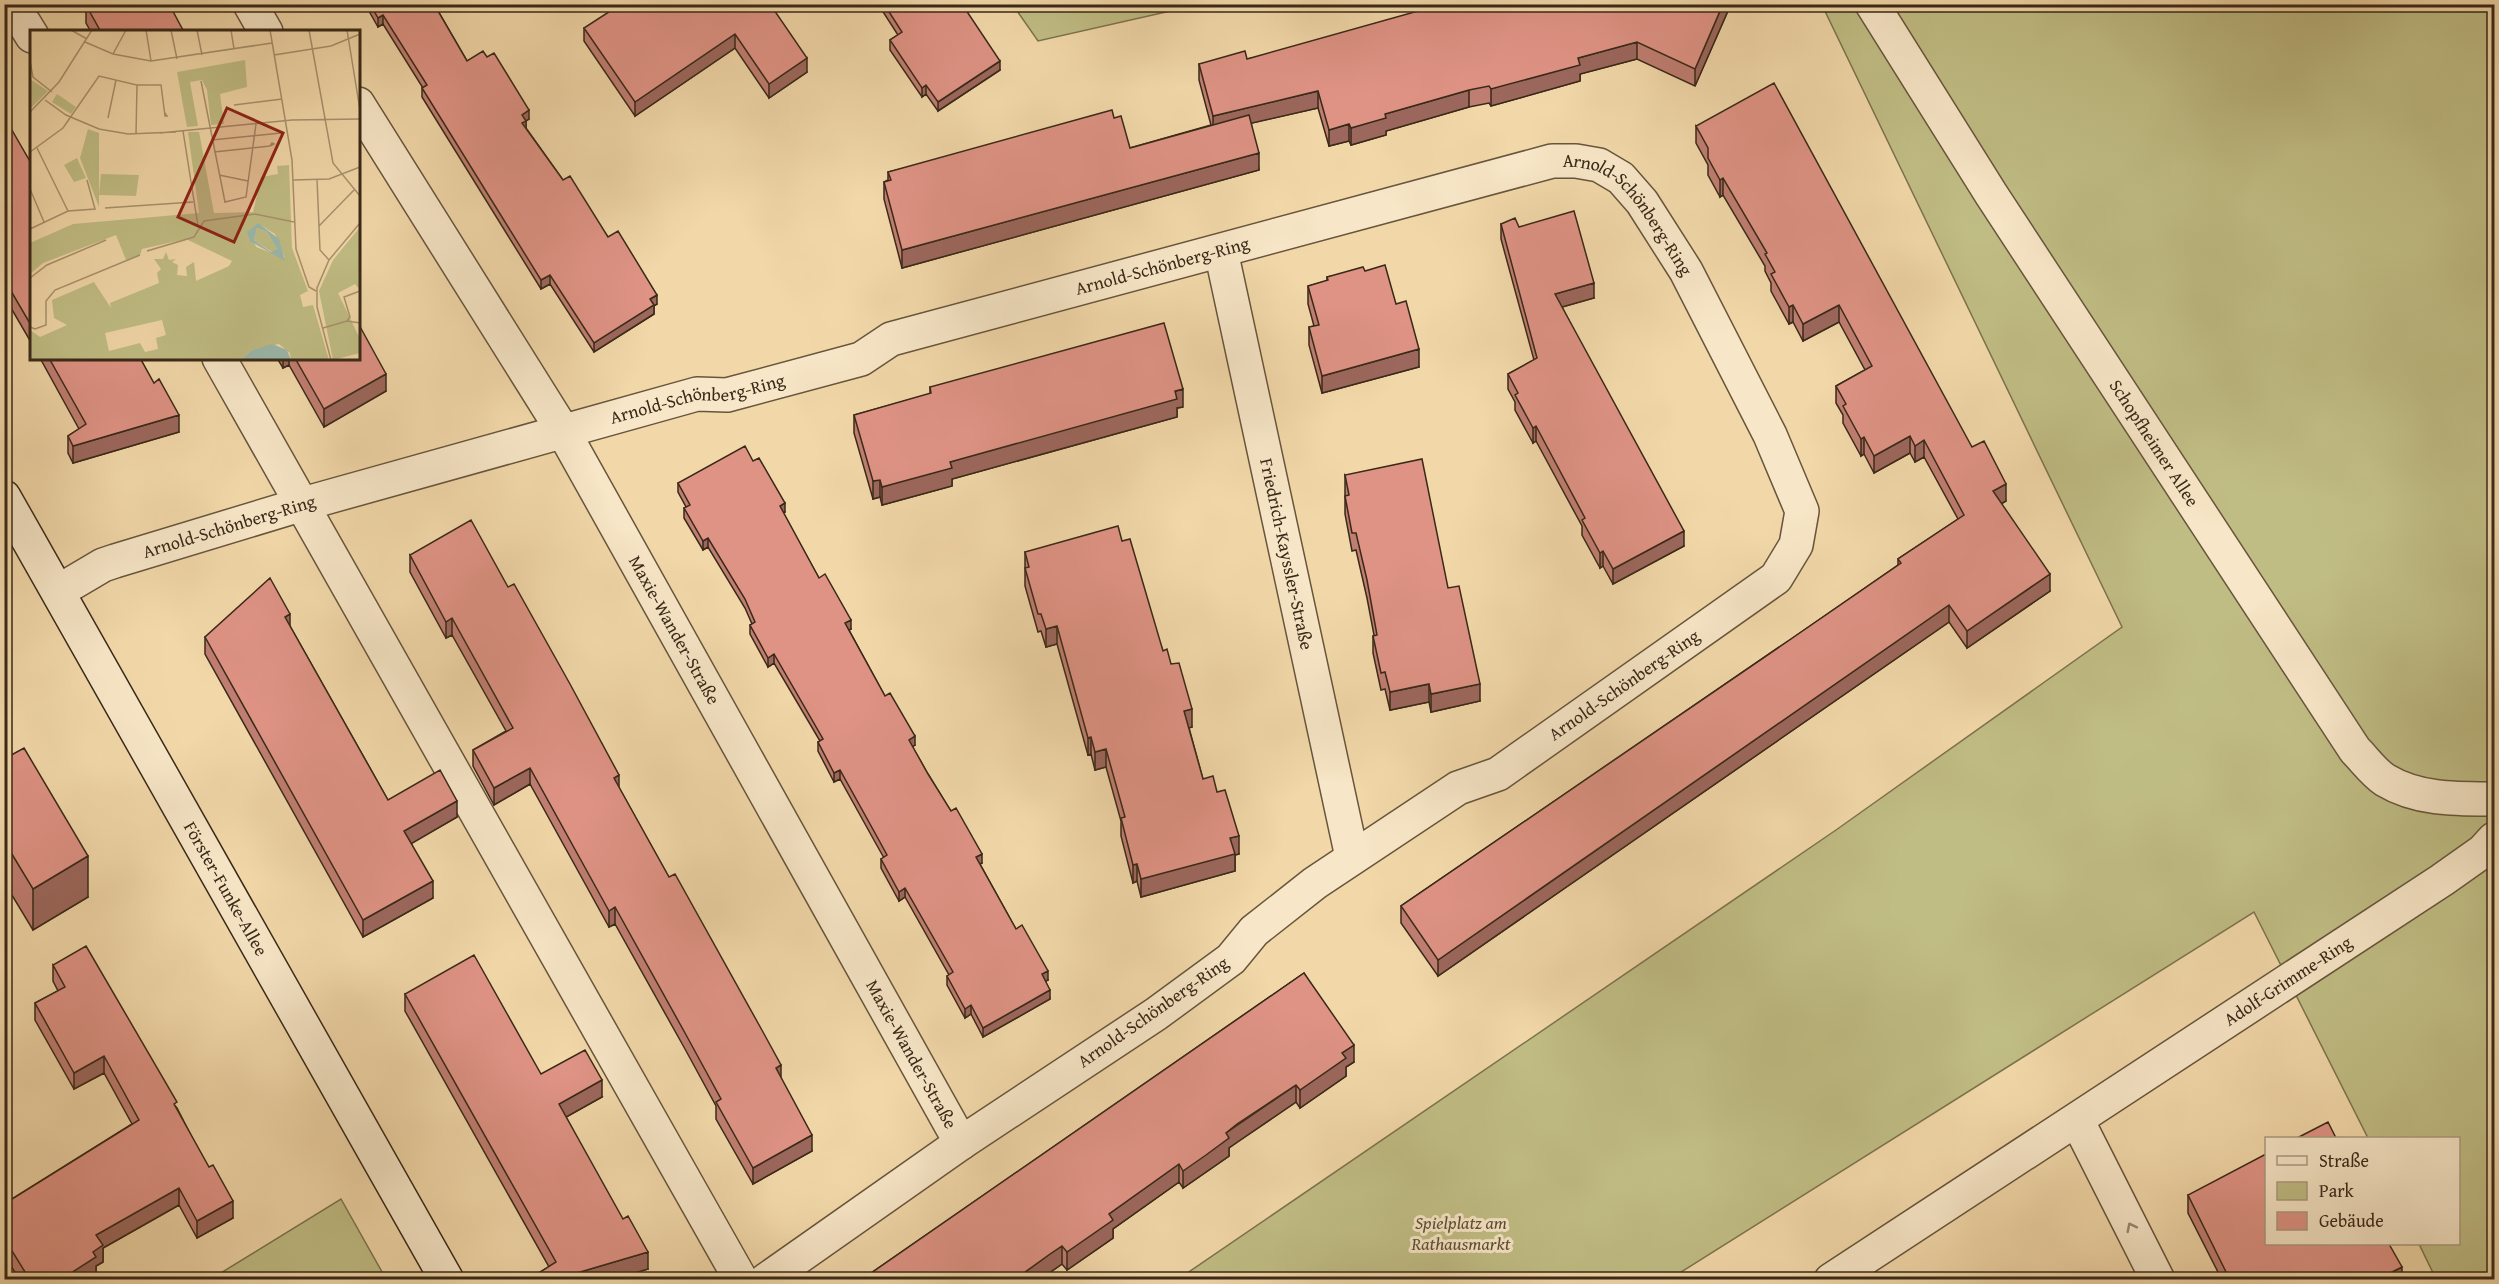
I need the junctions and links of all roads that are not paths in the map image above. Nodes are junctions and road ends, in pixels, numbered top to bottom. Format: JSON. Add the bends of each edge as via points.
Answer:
{"nodes":[{"id":1,"x":250,"y":4,"type":"edge"},
{"id":2,"x":1872,"y":4,"type":"edge"},
{"id":3,"x":265,"y":30,"type":"edge"},
{"id":4,"x":363,"y":118,"type":"edge"},
{"id":5,"x":1221,"y":251,"type":"junction"},
{"id":6,"x":220,"y":360,"type":"edge"},
{"id":7,"x":563,"y":431,"type":"junction"},
{"id":8,"x":4,"y":497,"type":"edge"},
{"id":9,"x":303,"y":504,"type":"junction"},
{"id":10,"x":59,"y":591,"type":"junction"},
{"id":11,"x":2494,"y":799,"type":"edge"},
{"id":12,"x":2494,"y":839,"type":"edge"},
{"id":13,"x":1352,"y":857,"type":"junction"},
{"id":14,"x":2077,"y":1120,"type":"junction"},
{"id":15,"x":961,"y":1143,"type":"junction"},
{"id":16,"x":447,"y":1280,"type":"edge"},
{"id":17,"x":741,"y":1280,"type":"edge"},
{"id":18,"x":766,"y":1280,"type":"edge"},
{"id":19,"x":1831,"y":1280,"type":"edge"},
{"id":20,"x":2158,"y":1280,"type":"edge"}],
"edges":[{"from":1,"to":3,"type":"street"},
{"from":2,"to":11,"type":"street","name":"Schopfheimer Allee","via":[[1990,194],[2355,750],[2385,780],[2414,791],[2438,799]]},
{"from":4,"to":7,"type":"street","name":"Maxie-Wander-Straße"},
{"from":5,"to":7,"type":"street","name":"Arnold-Schönberg-Ring","via":[[891,339],[861,359],[728,395],[697,394]]},
{"from":5,"to":13,"type":"street","name":"Friedrich-Kayssler-Straße"},
{"from":5,"to":13,"type":"street","name":"Arnold-Schönberg-Ring","via":[[1552,161],[1599,165],[1621,178],[1642,202],[1686,271],[1770,435],[1802,511],[1796,545],[1776,579],[1498,774],[1458,788]]},
{"from":6,"to":9,"type":"street"},
{"from":7,"to":9,"type":"street","name":"Arnold-Schönberg-Ring"},
{"from":7,"to":15,"type":"street","name":"Maxie-Wander-Straße"},
{"from":8,"to":10,"type":"street","name":"Förster-Funke-Allee"},
{"from":9,"to":10,"type":"street","name":"Arnold-Schönberg-Ring","via":[[102,565]]},
{"from":9,"to":17,"type":"street"},
{"from":10,"to":16,"type":"street","name":"Förster-Funke-Allee"},
{"from":12,"to":14,"type":"street","name":"Adolf-Grimme-Ring","via":[[2442,880]]},
{"from":13,"to":15,"type":"street","name":"Arnold-Schönberg-Ring","via":[[1254,930],[1231,959]]},
{"from":14,"to":19,"type":"street","name":"Adolf-Grimme-Ring"},
{"from":20,"to":14,"type":"street","one_way":true},
{"from":15,"to":18,"type":"street","name":"Arnold-Schönberg-Ring"}]}
